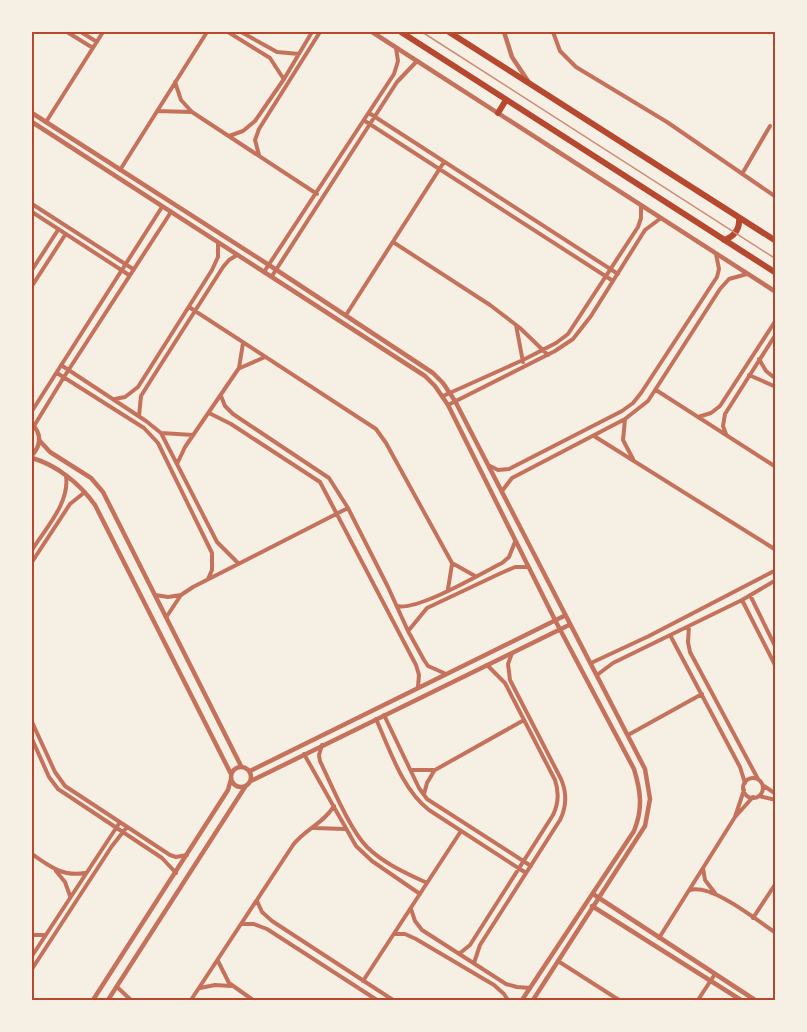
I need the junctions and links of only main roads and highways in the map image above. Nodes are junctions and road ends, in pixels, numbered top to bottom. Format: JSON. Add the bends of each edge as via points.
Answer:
{"nodes":[{"id":1,"x":401,"y":32,"type":"edge"},
{"id":2,"x":449,"y":32,"type":"edge"},
{"id":3,"x":506,"y":100,"type":"junction"},
{"id":4,"x":498,"y":113,"type":"road end"},
{"id":5,"x":739,"y":218,"type":"junction"},
{"id":6,"x":724,"y":240,"type":"junction"},
{"id":7,"x":776,"y":241,"type":"edge"},
{"id":8,"x":776,"y":273,"type":"edge"}],
"edges":[{"from":1,"to":3,"type":"highway"},
{"from":2,"to":5,"type":"highway"},
{"from":3,"to":4,"type":"highway"},
{"from":3,"to":6,"type":"highway"},
{"from":5,"to":6,"type":"highway","via":[[738,230]]},
{"from":5,"to":7,"type":"highway"},
{"from":6,"to":8,"type":"highway"}]}
